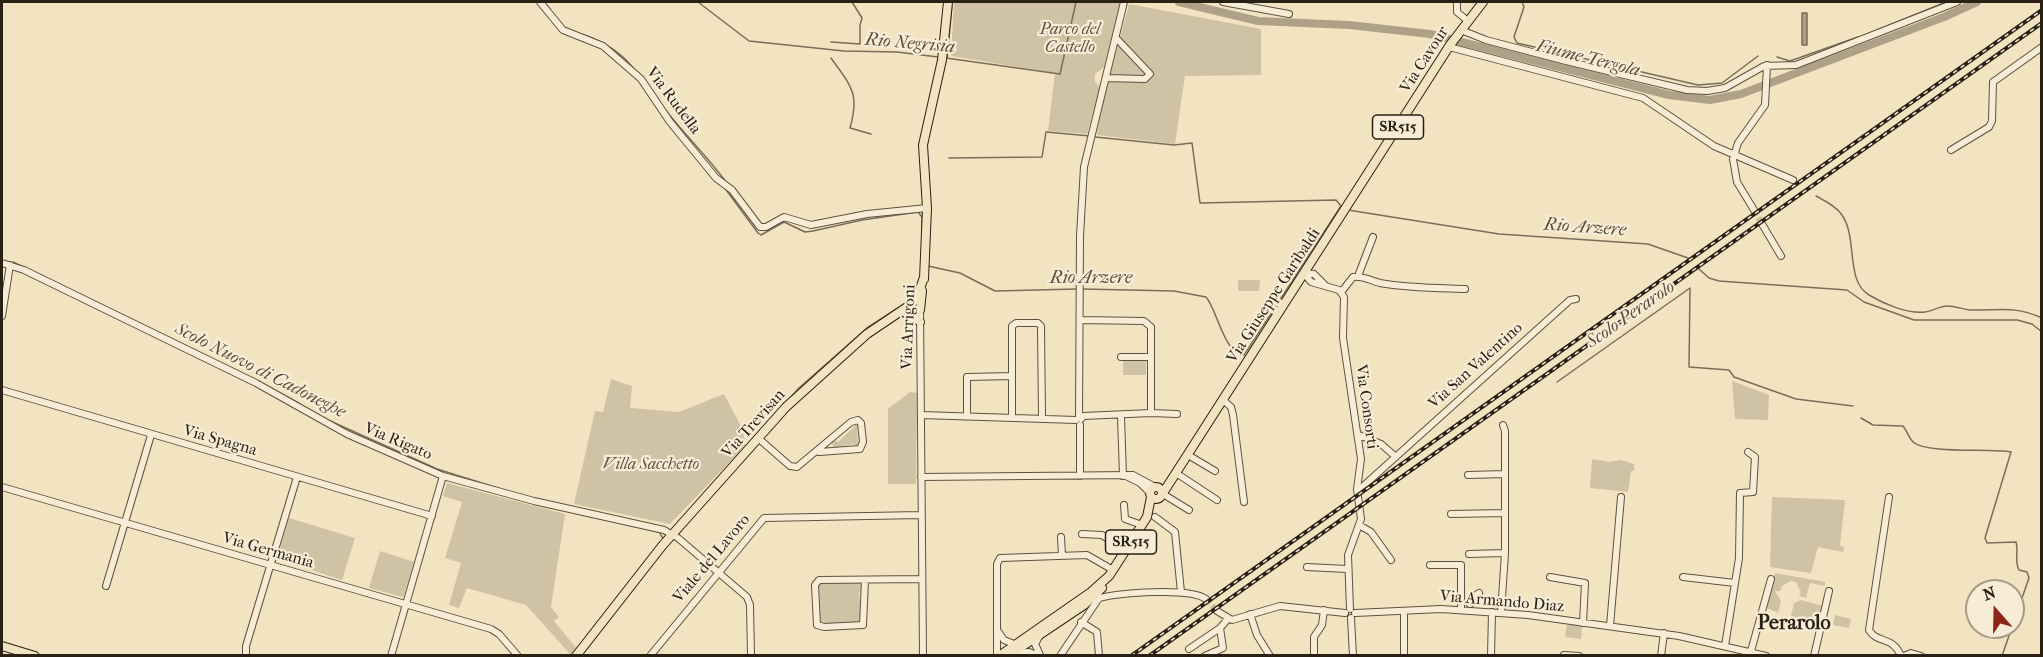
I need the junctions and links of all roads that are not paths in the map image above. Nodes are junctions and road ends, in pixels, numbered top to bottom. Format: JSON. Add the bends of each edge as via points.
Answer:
{"nodes":[{"id":1,"x":540,"y":2,"type":"edge"},
{"id":2,"x":948,"y":2,"type":"edge"},
{"id":3,"x":1124,"y":2,"type":"edge"},
{"id":4,"x":1223,"y":2,"type":"edge"},
{"id":5,"x":1457,"y":2,"type":"edge"},
{"id":6,"x":1483,"y":2,"type":"edge"},
{"id":7,"x":1957,"y":2,"type":"edge"},
{"id":8,"x":1289,"y":14,"type":"dead end"},
{"id":9,"x":1468,"y":21,"type":"junction"},
{"id":10,"x":1460,"y":32,"type":"junction"},
{"id":11,"x":1116,"y":38,"type":"junction"},
{"id":12,"x":1449,"y":46,"type":"junction"},
{"id":13,"x":2042,"y":47,"type":"edge"},
{"id":14,"x":1767,"y":65,"type":"junction"},
{"id":15,"x":1106,"y":78,"type":"junction"},
{"id":16,"x":1951,"y":150,"type":"dead end"},
{"id":17,"x":1735,"y":153,"type":"junction"},
{"id":18,"x":1793,"y":180,"type":"dead end"},
{"id":19,"x":927,"y":208,"type":"junction"},
{"id":20,"x":1346,"y":208,"type":"joint"},
{"id":21,"x":1754,"y":210,"type":"tunnel mouth"},
{"id":22,"x":1762,"y":225,"type":"tunnel mouth"},
{"id":23,"x":1373,"y":237,"type":"dead end"},
{"id":24,"x":1781,"y":256,"type":"dead end"},
{"id":25,"x":1314,"y":257,"type":"junction"},
{"id":26,"x":2,"y":263,"type":"edge"},
{"id":27,"x":10,"y":265,"type":"junction"},
{"id":28,"x":925,"y":270,"type":"junction"},
{"id":29,"x":1304,"y":273,"type":"junction"},
{"id":30,"x":1314,"y":274,"type":"junction"},
{"id":31,"x":1358,"y":276,"type":"junction"},
{"id":32,"x":1311,"y":282,"type":"junction"},
{"id":33,"x":1325,"y":285,"type":"junction"},
{"id":34,"x":1294,"y":289,"type":"junction"},
{"id":35,"x":1465,"y":289,"type":"dead end"},
{"id":36,"x":1342,"y":291,"type":"junction"},
{"id":37,"x":1576,"y":299,"type":"dead end"},
{"id":38,"x":909,"y":309,"type":"junction"},
{"id":39,"x":920,"y":310,"type":"junction"},
{"id":40,"x":2,"y":316,"type":"edge"},
{"id":41,"x":1080,"y":320,"type":"junction"},
{"id":42,"x":920,"y":322,"type":"junction"},
{"id":43,"x":1121,"y":357,"type":"dead end"},
{"id":44,"x":1151,"y":357,"type":"junction"},
{"id":45,"x":1012,"y":376,"type":"junction"},
{"id":46,"x":2,"y":390,"type":"edge"},
{"id":47,"x":1223,"y":400,"type":"junction"},
{"id":48,"x":1151,"y":413,"type":"junction"},
{"id":49,"x":1177,"y":414,"type":"dead end"},
{"id":50,"x":921,"y":415,"type":"junction"},
{"id":51,"x":967,"y":417,"type":"junction"},
{"id":52,"x":1012,"y":417,"type":"junction"},
{"id":53,"x":1121,"y":417,"type":"junction"},
{"id":54,"x":1042,"y":418,"type":"junction"},
{"id":55,"x":1079,"y":420,"type":"junction"},
{"id":56,"x":1503,"y":425,"type":"dead end"},
{"id":57,"x":151,"y":435,"type":"junction"},
{"id":58,"x":1359,"y":435,"type":"junction"},
{"id":59,"x":758,"y":438,"type":"junction"},
{"id":60,"x":819,"y":452,"type":"junction"},
{"id":61,"x":1748,"y":452,"type":"dead end"},
{"id":62,"x":1188,"y":455,"type":"junction"},
{"id":63,"x":1396,"y":457,"type":"junction"},
{"id":64,"x":1215,"y":471,"type":"dead end"},
{"id":65,"x":1176,"y":474,"type":"junction"},
{"id":66,"x":1505,"y":474,"type":"junction"},
{"id":67,"x":1468,"y":475,"type":"dead end"},
{"id":68,"x":444,"y":476,"type":"junction"},
{"id":69,"x":1080,"y":476,"type":"junction"},
{"id":70,"x":1124,"y":476,"type":"junction"},
{"id":71,"x":297,"y":477,"type":"junction"},
{"id":72,"x":921,"y":477,"type":"junction"},
{"id":73,"x":2,"y":487,"type":"edge"},
{"id":74,"x":1360,"y":489,"type":"dead end"},
{"id":75,"x":1157,"y":493,"type":"junction"},
{"id":76,"x":1621,"y":497,"type":"dead end"},
{"id":77,"x":1889,"y":497,"type":"dead end"},
{"id":78,"x":1217,"y":500,"type":"dead end"},
{"id":79,"x":1244,"y":502,"type":"dead end"},
{"id":80,"x":1124,"y":505,"type":"dead end"},
{"id":81,"x":1189,"y":510,"type":"dead end"},
{"id":82,"x":1505,"y":513,"type":"junction"},
{"id":83,"x":1451,"y":514,"type":"dead end"},
{"id":84,"x":920,"y":515,"type":"junction"},
{"id":85,"x":432,"y":516,"type":"junction"},
{"id":86,"x":1154,"y":516,"type":"junction"},
{"id":87,"x":125,"y":523,"type":"junction"},
{"id":88,"x":1142,"y":525,"type":"junction"},
{"id":89,"x":1359,"y":525,"type":"junction"},
{"id":90,"x":1082,"y":534,"type":"dead end"},
{"id":91,"x":673,"y":535,"type":"junction"},
{"id":92,"x":1060,"y":537,"type":"dead end"},
{"id":93,"x":1126,"y":550,"type":"junction"},
{"id":94,"x":1469,"y":554,"type":"dead end"},
{"id":95,"x":1505,"y":554,"type":"junction"},
{"id":96,"x":1062,"y":555,"type":"junction"},
{"id":97,"x":1391,"y":560,"type":"dead end"},
{"id":98,"x":1430,"y":565,"type":"dead end"},
{"id":99,"x":271,"y":567,"type":"junction"},
{"id":100,"x":1307,"y":567,"type":"dead end"},
{"id":101,"x":1347,"y":569,"type":"junction"},
{"id":102,"x":1113,"y":570,"type":"junction"},
{"id":103,"x":718,"y":572,"type":"junction"},
{"id":104,"x":1550,"y":576,"type":"dead end"},
{"id":105,"x":1683,"y":577,"type":"dead end"},
{"id":106,"x":922,"y":579,"type":"junction"},
{"id":107,"x":1771,"y":579,"type":"dead end"},
{"id":108,"x":865,"y":580,"type":"junction"},
{"id":109,"x":1735,"y":583,"type":"junction"},
{"id":110,"x":1103,"y":584,"type":"junction"},
{"id":111,"x":106,"y":586,"type":"dead end"},
{"id":112,"x":1829,"y":591,"type":"dead end"},
{"id":113,"x":1181,"y":592,"type":"junction"},
{"id":114,"x":1479,"y":592,"type":"dead end"},
{"id":115,"x":1206,"y":599,"type":"tunnel mouth"},
{"id":116,"x":1468,"y":601,"type":"dead end"},
{"id":117,"x":406,"y":604,"type":"junction"},
{"id":118,"x":1324,"y":610,"type":"junction"},
{"id":119,"x":1461,"y":610,"type":"junction"},
{"id":120,"x":1216,"y":611,"type":"tunnel mouth"},
{"id":121,"x":1404,"y":611,"type":"junction"},
{"id":122,"x":1492,"y":612,"type":"junction"},
{"id":123,"x":1350,"y":613,"type":"junction"},
{"id":124,"x":1501,"y":613,"type":"junction"},
{"id":125,"x":1250,"y":615,"type":"junction"},
{"id":126,"x":1227,"y":620,"type":"junction"},
{"id":127,"x":1081,"y":622,"type":"junction"},
{"id":128,"x":1582,"y":623,"type":"junction"},
{"id":129,"x":1610,"y":626,"type":"junction"},
{"id":130,"x":1220,"y":628,"type":"junction"},
{"id":131,"x":997,"y":630,"type":"junction"},
{"id":132,"x":1041,"y":633,"type":"junction"},
{"id":133,"x":1664,"y":633,"type":"junction"},
{"id":134,"x":1014,"y":644,"type":"junction"},
{"id":135,"x":2,"y":646,"type":"edge"},
{"id":136,"x":1725,"y":646,"type":"junction"},
{"id":137,"x":1189,"y":649,"type":"dead end"},
{"id":138,"x":1751,"y":651,"type":"junction"},
{"id":139,"x":921,"y":654,"type":"edge"},
{"id":140,"x":1010,"y":655,"type":"edge"},
{"id":141,"x":1564,"y":655,"type":"edge"},
{"id":142,"x":35,"y":656,"type":"edge"},
{"id":143,"x":246,"y":656,"type":"edge"},
{"id":144,"x":392,"y":656,"type":"edge"},
{"id":145,"x":518,"y":656,"type":"edge"},
{"id":146,"x":576,"y":656,"type":"edge"},
{"id":147,"x":650,"y":656,"type":"edge"},
{"id":148,"x":751,"y":656,"type":"edge"},
{"id":149,"x":998,"y":656,"type":"edge"},
{"id":150,"x":1060,"y":656,"type":"edge"},
{"id":151,"x":1099,"y":656,"type":"edge"},
{"id":152,"x":1205,"y":656,"type":"edge"},
{"id":153,"x":1270,"y":656,"type":"edge"},
{"id":154,"x":1314,"y":656,"type":"edge"},
{"id":155,"x":1353,"y":656,"type":"edge"},
{"id":156,"x":1404,"y":656,"type":"edge"},
{"id":157,"x":1491,"y":656,"type":"edge"},
{"id":158,"x":1579,"y":656,"type":"edge"},
{"id":159,"x":1661,"y":656,"type":"edge"},
{"id":160,"x":1766,"y":656,"type":"edge"},
{"id":161,"x":1814,"y":656,"type":"edge"},
{"id":162,"x":1902,"y":656,"type":"edge"},
{"id":163,"x":1921,"y":656,"type":"edge"}],
"edges":[{"from":1,"to":19,"type":"street","name":"Via Rudella","via":[[563,30],[622,57],[670,122],[760,227],[784,217],[811,225]]},
{"from":2,"to":19,"type":"main road","name":"Via Arrigoni","via":[[942,57],[923,145]]},
{"from":3,"to":11,"type":"street"},
{"from":4,"to":8,"type":"street"},
{"from":5,"to":9,"type":"street","name":"Via Cavour","via":[[1457,12]]},
{"from":6,"to":9,"type":"main road","name":"Via Cavour","number":"SR515"},
{"from":7,"to":14,"type":"street","via":[[1796,65]]},
{"from":9,"to":10,"type":"main road","name":"Via Cavour","number":"SR515"},
{"from":10,"to":12,"type":"main road","name":"Via Cavour","number":"SR515"},
{"from":10,"to":14,"type":"street","via":[[1696,91],[1725,88]]},
{"from":11,"to":15,"type":"street"},
{"from":11,"to":15,"type":"street","via":[[1150,74],[1145,78]]},
{"from":12,"to":17,"type":"street","via":[[1643,98],[1696,136]]},
{"from":12,"to":20,"type":"main road","name":"Via Cavour","number":"SR515"},
{"from":13,"to":16,"type":"street","via":[[1994,82],[1989,127]]},
{"from":14,"to":17,"type":"street","via":[[1767,93],[1761,113],[1745,132]]},
{"from":15,"to":41,"type":"street","via":[[1083,184]]},
{"from":17,"to":18,"type":"street"},
{"from":17,"to":21,"type":"street","via":[[1737,182]]},
{"from":19,"to":28,"type":"main road","name":"Via Arrigoni"},
{"from":20,"to":25,"type":"main road","name":"Via Giuseppe Garibaldi","number":"SR515"},
{"from":22,"to":24,"type":"street"},
{"from":23,"to":31,"type":"street"},
{"from":25,"to":29,"type":"main road","name":"Via Giuseppe Garibaldi","number":"SR515"},
{"from":25,"to":30,"type":"street"},
{"from":26,"to":27,"type":"street","name":"Via Rigato"},
{"from":27,"to":40,"type":"street"},
{"from":27,"to":68,"type":"street","name":"Via Rigato","via":[[256,383],[346,434]]},
{"from":28,"to":38,"type":"main road","name":"Via Trevisan","via":[[917,298]]},
{"from":28,"to":39,"type":"main road","name":"Via Arrigoni"},
{"from":29,"to":30,"type":"street"},
{"from":29,"to":32,"type":"street"},
{"from":29,"to":34,"type":"main road","name":"Via Giuseppe Garibaldi","number":"SR515"},
{"from":30,"to":33,"type":"street"},
{"from":31,"to":35,"type":"street","via":[[1414,287]]},
{"from":31,"to":36,"type":"street"},
{"from":32,"to":33,"type":"street"},
{"from":32,"to":34,"type":"street"},
{"from":33,"to":36,"type":"street"},
{"from":34,"to":47,"type":"main road","name":"Via Giuseppe Garibaldi","number":"SR515"},
{"from":36,"to":58,"type":"street","name":"Via Consorti","via":[[1343,338]]},
{"from":37,"to":63,"type":"street","name":"Via San Valentino","via":[[1570,300]]},
{"from":38,"to":39,"type":"main road"},
{"from":38,"to":42,"type":"main road"},
{"from":38,"to":59,"type":"main road","name":"Via Trevisan","via":[[867,334],[802,390]]},
{"from":39,"to":42,"type":"street","name":"Via Arrigoni"},
{"from":41,"to":44,"type":"street","via":[[1147,322],[1151,327]]},
{"from":41,"to":55,"type":"street"},
{"from":42,"to":50,"type":"street","name":"Via Arrigoni"},
{"from":43,"to":44,"type":"street"},
{"from":44,"to":48,"type":"street"},
{"from":45,"to":51,"type":"street","via":[[967,377]]},
{"from":45,"to":52,"type":"street"},
{"from":45,"to":54,"type":"street","via":[[1013,324],[1040,323]]},
{"from":46,"to":57,"type":"street","name":"Via Spagna"},
{"from":47,"to":62,"type":"main road","name":"Via Giuseppe Garibaldi","number":"SR515"},
{"from":47,"to":79,"type":"street","via":[[1231,406],[1233,415]]},
{"from":48,"to":49,"type":"street"},
{"from":48,"to":53,"type":"street"},
{"from":50,"to":51,"type":"street"},
{"from":50,"to":72,"type":"street","name":"Via Arrigoni"},
{"from":51,"to":52,"type":"street"},
{"from":52,"to":54,"type":"street"},
{"from":53,"to":55,"type":"street","via":[[1083,416]]},
{"from":53,"to":70,"type":"street"},
{"from":54,"to":55,"type":"street"},
{"from":55,"to":69,"type":"street"},
{"from":56,"to":66,"type":"street"},
{"from":57,"to":71,"type":"street","name":"Via Spagna"},
{"from":57,"to":87,"type":"street"},
{"from":58,"to":63,"type":"street","via":[[1381,444]]},
{"from":58,"to":89,"type":"street","name":"Via Consorti"},
{"from":59,"to":60,"type":"street","via":[[794,467]]},
{"from":59,"to":91,"type":"main road","name":"Via Trevisan"},
{"from":60,"to":60,"type":"street","via":[[851,422],[861,423],[860,449]]},
{"from":61,"to":109,"type":"street","via":[[1755,457],[1753,492],[1737,492],[1739,558]]},
{"from":62,"to":64,"type":"street"},
{"from":62,"to":65,"type":"main road","name":"Via Giuseppe Garibaldi","number":"SR515"},
{"from":63,"to":74,"type":"street","name":"Via San Valentino"},
{"from":65,"to":75,"type":"main road","name":"Via Giuseppe Garibaldi","number":"SR515"},
{"from":65,"to":78,"type":"street"},
{"from":66,"to":67,"type":"street"},
{"from":66,"to":82,"type":"street"},
{"from":68,"to":85,"type":"street"},
{"from":68,"to":91,"type":"street","name":"Via Rigato","via":[[534,501],[660,528]]},
{"from":69,"to":70,"type":"street"},
{"from":69,"to":72,"type":"street"},
{"from":70,"to":75,"type":"street"},
{"from":71,"to":85,"type":"street","name":"Via Spagna"},
{"from":71,"to":99,"type":"street"},
{"from":72,"to":84,"type":"street","name":"Via Arrigoni"},
{"from":73,"to":87,"type":"street","name":"Via Germania"},
{"from":75,"to":81,"type":"street"},
{"from":75,"to":86,"type":"main road","name":"Via Giuseppe Garibaldi","number":"SR515"},
{"from":75,"to":88,"type":"main road","name":"Via Giuseppe Garibaldi","number":"SR515"},
{"from":76,"to":129,"type":"street"},
{"from":77,"to":162,"type":"street","via":[[1869,630],[1872,635],[1892,642]]},
{"from":80,"to":88,"type":"street","via":[[1125,519]]},
{"from":82,"to":83,"type":"street"},
{"from":82,"to":95,"type":"street"},
{"from":84,"to":103,"type":"street","name":"Viale del Lavoro","via":[[764,518]]},
{"from":84,"to":106,"type":"street","name":"Via Arrigoni"},
{"from":85,"to":117,"type":"street"},
{"from":86,"to":110,"type":"main road","name":"Via Giuseppe Garibaldi","number":"SR515"},
{"from":86,"to":113,"type":"street","via":[[1175,532]]},
{"from":87,"to":99,"type":"street","name":"Via Germania"},
{"from":87,"to":111,"type":"street"},
{"from":88,"to":93,"type":"main road","name":"Via Giuseppe Garibaldi","number":"SR515"},
{"from":89,"to":97,"type":"street","via":[[1371,532]]},
{"from":89,"to":101,"type":"street","name":"Via Consorti","via":[[1349,549]]},
{"from":90,"to":93,"type":"street","via":[[1102,536]]},
{"from":91,"to":103,"type":"street","name":"Via Rigato"},
{"from":91,"to":146,"type":"main road","name":"Via Trevisan"},
{"from":92,"to":96,"type":"street"},
{"from":93,"to":102,"type":"main road","name":"Via Giuseppe Garibaldi","number":"SR515"},
{"from":94,"to":95,"type":"street"},
{"from":95,"to":124,"type":"street"},
{"from":96,"to":102,"type":"street","via":[[1090,556]]},
{"from":96,"to":131,"type":"street","via":[[998,559]]},
{"from":98,"to":119,"type":"street","via":[[1461,565]]},
{"from":99,"to":117,"type":"street","name":"Via Germania"},
{"from":99,"to":143,"type":"street"},
{"from":100,"to":101,"type":"street"},
{"from":101,"to":123,"type":"street","name":"Via Consorti"},
{"from":102,"to":110,"type":"main road","name":"Via Giuseppe Garibaldi","number":"SR515"},
{"from":103,"to":147,"type":"street","name":"Viale del Lavoro"},
{"from":103,"to":148,"type":"street","name":"Via Rigato","via":[[749,600]]},
{"from":104,"to":128,"type":"street","via":[[1586,584]]},
{"from":105,"to":109,"type":"street"},
{"from":106,"to":108,"type":"street"},
{"from":106,"to":139,"type":"street","name":"Via Arrigoni"},
{"from":107,"to":138,"type":"street"},
{"from":108,"to":108,"type":"street","via":[[817,582],[818,624],[863,625]]},
{"from":109,"to":136,"type":"street"},
{"from":110,"to":132,"type":"main road","number":"SR515","via":[[1084,605]]},
{"from":110,"to":134,"type":"main road","number":"SR515"},
{"from":112,"to":161,"type":"street"},
{"from":113,"to":115,"type":"street"},
{"from":113,"to":127,"type":"street","via":[[1104,597],[1095,601]]},
{"from":114,"to":116,"type":"street"},
{"from":117,"to":144,"type":"street"},
{"from":117,"to":145,"type":"street","name":"Via Germania","via":[[496,631]]},
{"from":118,"to":123,"type":"street","name":"Via Armando Diaz"},
{"from":118,"to":125,"type":"street","name":"Via Armando Diaz","via":[[1280,606]]},
{"from":118,"to":154,"type":"street","via":[[1322,625],[1314,636]]},
{"from":119,"to":121,"type":"street","name":"Via Armando Diaz"},
{"from":119,"to":122,"type":"street","name":"Via Armando Diaz"},
{"from":120,"to":126,"type":"street"},
{"from":121,"to":123,"type":"street","name":"Via Armando Diaz"},
{"from":121,"to":156,"type":"street"},
{"from":122,"to":124,"type":"street","name":"Via Armando Diaz"},
{"from":122,"to":157,"type":"street"},
{"from":123,"to":155,"type":"street","name":"Via Consorti"},
{"from":124,"to":128,"type":"street","name":"Via Armando Diaz"},
{"from":125,"to":126,"type":"street","name":"Via Armando Diaz"},
{"from":125,"to":153,"type":"street"},
{"from":126,"to":130,"type":"street"},
{"from":127,"to":150,"type":"street"},
{"from":127,"to":151,"type":"street","via":[[1096,630]]},
{"from":128,"to":129,"type":"street","name":"Via Armando Diaz"},
{"from":129,"to":133,"type":"street","name":"Via Armando Diaz"},
{"from":130,"to":137,"type":"street"},
{"from":130,"to":152,"type":"street","via":[[1223,648]]},
{"from":131,"to":134,"type":"street","via":[[1004,640]]},
{"from":131,"to":149,"type":"street"},
{"from":132,"to":140,"type":"main road","number":"SR515"},
{"from":132,"to":140,"type":"street","via":[[1035,644],[1041,656],[1029,652]]},
{"from":133,"to":136,"type":"street","name":"Via Armando Diaz"},
{"from":133,"to":159,"type":"street"},
{"from":134,"to":149,"type":"main road","number":"SR515"},
{"from":135,"to":142,"type":"main road"},
{"from":136,"to":138,"type":"street","name":"Via Armando Diaz"},
{"from":138,"to":160,"type":"street","name":"Via Armando Diaz"},
{"from":141,"to":158,"type":"street"},
{"from":162,"to":163,"type":"street"}]}
